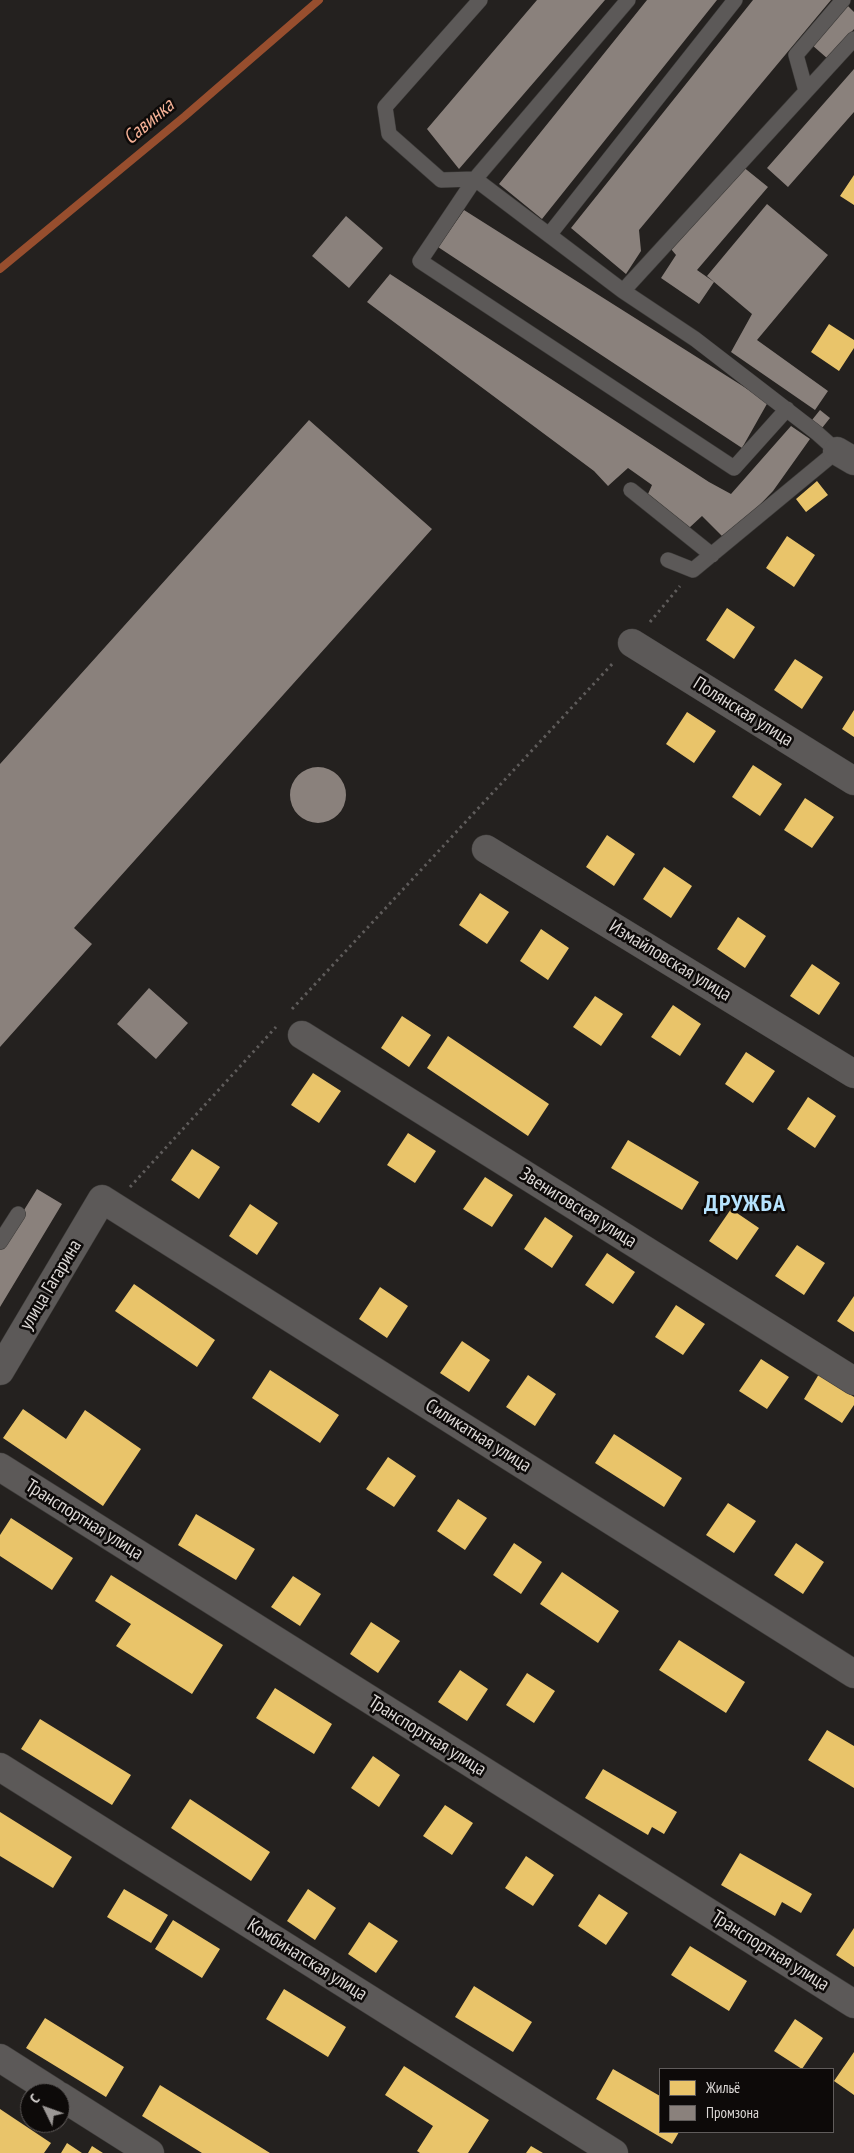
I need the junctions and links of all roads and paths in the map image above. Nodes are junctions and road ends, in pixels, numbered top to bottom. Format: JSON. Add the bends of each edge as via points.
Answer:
{"nodes":[{"id":1,"x":480,"y":0,"type":"edge"},
{"id":2,"x":628,"y":0,"type":"edge"},
{"id":3,"x":736,"y":0,"type":"edge"},
{"id":4,"x":843,"y":0,"type":"edge"},
{"id":5,"x":854,"y":39,"type":"edge"},
{"id":6,"x":806,"y":91,"type":"junction"},
{"id":7,"x":474,"y":178,"type":"junction"},
{"id":8,"x":549,"y":235,"type":"junction"},
{"id":9,"x":623,"y":291,"type":"junction"},
{"id":10,"x":787,"y":409,"type":"junction"},
{"id":11,"x":846,"y":456,"type":"edge"},
{"id":12,"x":632,"y":490,"type":"dead end"},
{"id":13,"x":712,"y":555,"type":"junction"},
{"id":14,"x":668,"y":560,"type":"dead end"},
{"id":15,"x":693,"y":570,"type":"junction"},
{"id":16,"x":632,"y":643,"type":"junction"},
{"id":17,"x":854,"y":781,"type":"edge"},
{"id":18,"x":486,"y":848,"type":"dead end"},
{"id":19,"x":288,"y":1025,"type":"junction"},
{"id":20,"x":854,"y":1074,"type":"edge"},
{"id":21,"x":108,"y":1202,"type":"junction"},
{"id":22,"x":18,"y":1214,"type":"dead end"},
{"id":23,"x":0,"y":1242,"type":"edge"},
{"id":24,"x":0,"y":1371,"type":"edge"},
{"id":25,"x":854,"y":1381,"type":"edge"},
{"id":26,"x":0,"y":1467,"type":"edge"},
{"id":27,"x":854,"y":1674,"type":"edge"},
{"id":28,"x":0,"y":1767,"type":"edge"},
{"id":29,"x":854,"y":2004,"type":"edge"},
{"id":30,"x":0,"y":2058,"type":"edge"},
{"id":31,"x":40,"y":2083,"type":"edge"},
{"id":32,"x":70,"y":2102,"type":"edge"},
{"id":33,"x":150,"y":2153,"type":"edge"},
{"id":34,"x":614,"y":2153,"type":"edge"}],
"edges":[{"from":1,"to":7,"type":"lane","via":[[385,107],[389,134],[441,180]]},
{"from":2,"to":7,"type":"lane"},
{"from":3,"to":8,"type":"lane"},
{"from":4,"to":6,"type":"lane","via":[[796,55]]},
{"from":5,"to":6,"type":"lane"},
{"from":6,"to":9,"type":"lane"},
{"from":7,"to":8,"type":"lane"},
{"from":7,"to":10,"type":"lane","via":[[420,261],[734,468]]},
{"from":8,"to":9,"type":"lane"},
{"from":9,"to":10,"type":"lane","via":[[695,339]]},
{"from":10,"to":11,"type":"lane"},
{"from":11,"to":13,"type":"lane"},
{"from":12,"to":13,"type":"lane"},
{"from":13,"to":15,"type":"lane"},
{"from":14,"to":15,"type":"lane"},
{"from":15,"to":16,"type":"path"},
{"from":16,"to":17,"type":"street","name":"Полянская улица"},
{"from":16,"to":19,"type":"path"},
{"from":18,"to":20,"type":"street","name":"Измайловская улица"},
{"from":19,"to":21,"type":"path"},
{"from":19,"to":25,"type":"street","name":"Звениговская улица"},
{"from":21,"to":24,"type":"street","name":"улица Гагарина"},
{"from":21,"to":27,"type":"street","name":"Силикатная улица"},
{"from":22,"to":23,"type":"lane"},
{"from":26,"to":29,"type":"street","name":"Транспортная улица"},
{"from":28,"to":34,"type":"street","name":"Комбинатская улица"},
{"from":30,"to":31,"type":"street"},
{"from":32,"to":33,"type":"street"}]}
